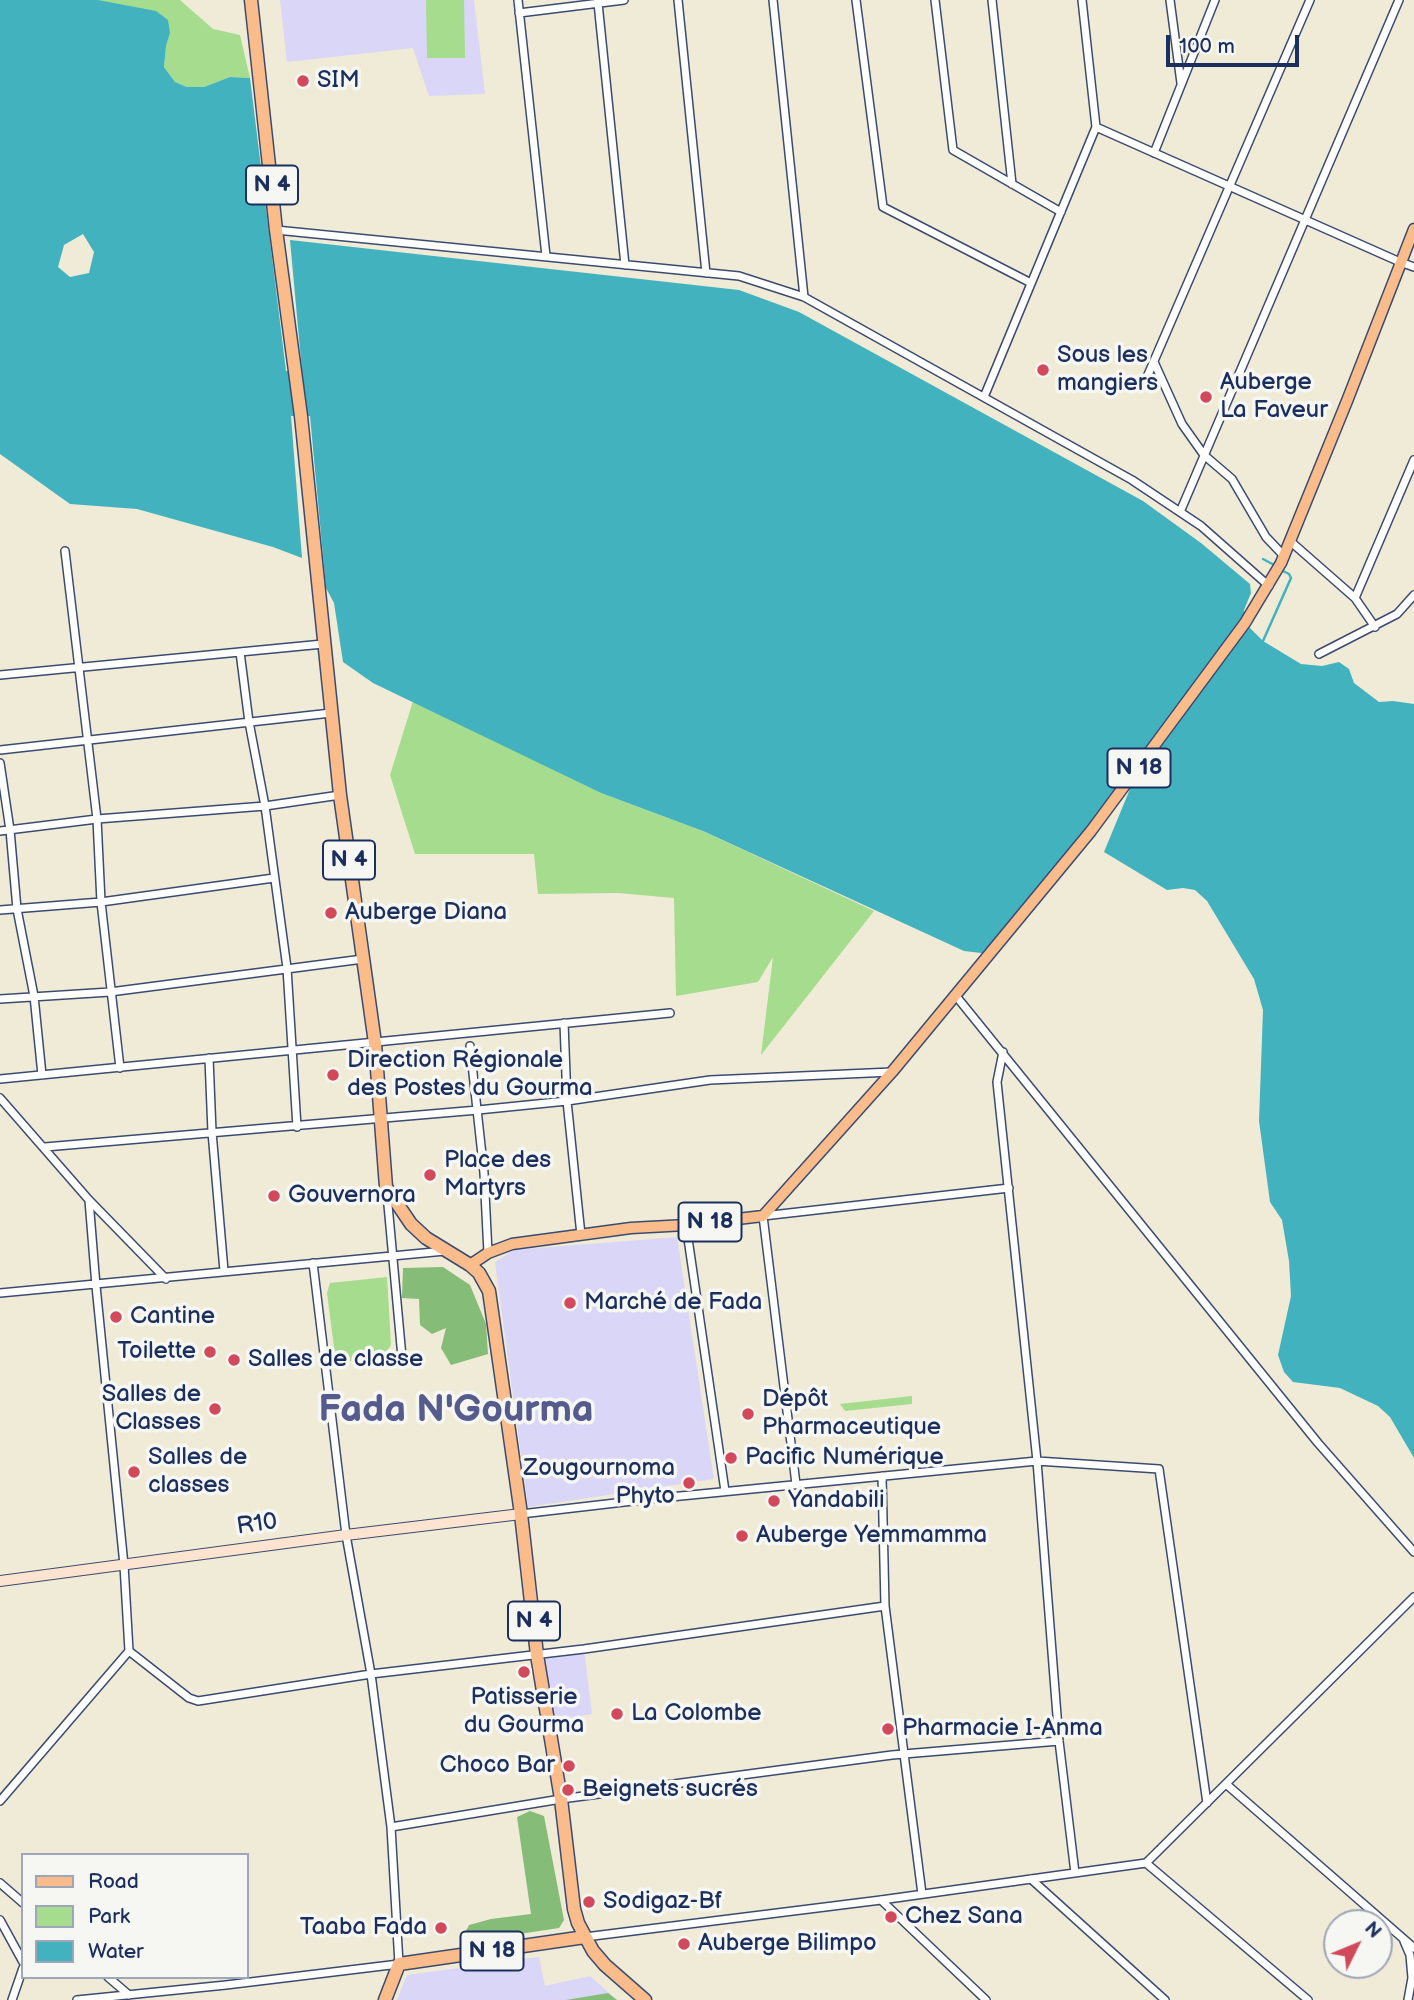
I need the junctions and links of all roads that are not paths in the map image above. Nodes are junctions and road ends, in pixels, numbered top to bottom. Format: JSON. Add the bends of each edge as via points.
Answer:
{"nodes":[{"id":1,"x":251,"y":0,"type":"edge"},
{"id":2,"x":518,"y":0,"type":"edge"},
{"id":3,"x":624,"y":0,"type":"edge"},
{"id":4,"x":678,"y":0,"type":"edge"},
{"id":5,"x":773,"y":0,"type":"edge"},
{"id":6,"x":856,"y":0,"type":"edge"},
{"id":7,"x":935,"y":0,"type":"edge"},
{"id":8,"x":992,"y":0,"type":"edge"},
{"id":9,"x":1083,"y":0,"type":"edge"},
{"id":10,"x":1170,"y":0,"type":"edge"},
{"id":11,"x":1215,"y":0,"type":"edge"},
{"id":12,"x":1310,"y":0,"type":"edge"},
{"id":13,"x":1399,"y":0,"type":"edge"},
{"id":14,"x":598,"y":3,"type":"junction"},
{"id":15,"x":519,"y":13,"type":"junction"},
{"id":16,"x":1182,"y":86,"type":"junction"},
{"id":17,"x":1096,"y":127,"type":"junction"},
{"id":18,"x":1154,"y":153,"type":"junction"},
{"id":19,"x":1012,"y":184,"type":"junction"},
{"id":20,"x":1230,"y":187,"type":"junction"},
{"id":21,"x":1061,"y":212,"type":"junction"},
{"id":22,"x":1306,"y":221,"type":"junction"},
{"id":23,"x":1414,"y":229,"type":"edge"},
{"id":24,"x":276,"y":230,"type":"junction"},
{"id":25,"x":546,"y":256,"type":"junction"},
{"id":26,"x":1399,"y":262,"type":"junction"},
{"id":27,"x":625,"y":265,"type":"junction"},
{"id":28,"x":1414,"y":267,"type":"edge"},
{"id":29,"x":706,"y":273,"type":"junction"},
{"id":30,"x":1031,"y":283,"type":"junction"},
{"id":31,"x":804,"y":297,"type":"junction"},
{"id":32,"x":1154,"y":362,"type":"junction"},
{"id":33,"x":1144,"y":384,"type":"dead end"},
{"id":34,"x":984,"y":397,"type":"junction"},
{"id":35,"x":1204,"y":455,"type":"junction"},
{"id":36,"x":1414,"y":460,"type":"edge"},
{"id":37,"x":1180,"y":512,"type":"junction"},
{"id":38,"x":1290,"y":541,"type":"junction"},
{"id":39,"x":65,"y":551,"type":"dead end"},
{"id":40,"x":1280,"y":564,"type":"junction"},
{"id":41,"x":1269,"y":586,"type":"junction"},
{"id":42,"x":1414,"y":595,"type":"edge"},
{"id":43,"x":1356,"y":598,"type":"junction"},
{"id":44,"x":1375,"y":627,"type":"junction"},
{"id":45,"x":323,"y":644,"type":"junction"},
{"id":46,"x":240,"y":652,"type":"junction"},
{"id":47,"x":1319,"y":654,"type":"dead end"},
{"id":48,"x":78,"y":667,"type":"junction"},
{"id":49,"x":0,"y":675,"type":"edge"},
{"id":50,"x":331,"y":713,"type":"junction"},
{"id":51,"x":249,"y":722,"type":"junction"},
{"id":52,"x":88,"y":740,"type":"junction"},
{"id":53,"x":0,"y":750,"type":"edge"},
{"id":54,"x":0,"y":763,"type":"edge"},
{"id":55,"x":340,"y":795,"type":"junction"},
{"id":56,"x":265,"y":806,"type":"junction"},
{"id":57,"x":97,"y":819,"type":"junction"},
{"id":58,"x":10,"y":830,"type":"junction"},
{"id":59,"x":0,"y":831,"type":"edge"},
{"id":60,"x":274,"y":878,"type":"junction"},
{"id":61,"x":101,"y":902,"type":"junction"},
{"id":62,"x":17,"y":909,"type":"junction"},
{"id":63,"x":0,"y":910,"type":"edge"},
{"id":64,"x":363,"y":959,"type":"junction"},
{"id":65,"x":287,"y":968,"type":"junction"},
{"id":66,"x":110,"y":992,"type":"junction"},
{"id":67,"x":34,"y":996,"type":"junction"},
{"id":68,"x":956,"y":996,"type":"junction"},
{"id":69,"x":0,"y":999,"type":"edge"},
{"id":70,"x":670,"y":1013,"type":"dead end"},
{"id":71,"x":564,"y":1023,"type":"junction"},
{"id":72,"x":375,"y":1043,"type":"junction"},
{"id":73,"x":470,"y":1046,"type":"dead end"},
{"id":74,"x":293,"y":1049,"type":"junction"},
{"id":75,"x":1003,"y":1052,"type":"junction"},
{"id":76,"x":209,"y":1058,"type":"junction"},
{"id":77,"x":120,"y":1068,"type":"junction"},
{"id":78,"x":892,"y":1072,"type":"junction"},
{"id":79,"x":42,"y":1075,"type":"junction"},
{"id":80,"x":0,"y":1079,"type":"edge"},
{"id":81,"x":0,"y":1098,"type":"edge"},
{"id":82,"x":567,"y":1101,"type":"junction"},
{"id":83,"x":478,"y":1110,"type":"junction"},
{"id":84,"x":382,"y":1118,"type":"junction"},
{"id":85,"x":297,"y":1127,"type":"junction"},
{"id":86,"x":212,"y":1132,"type":"junction"},
{"id":87,"x":45,"y":1147,"type":"junction"},
{"id":88,"x":386,"y":1187,"type":"junction"},
{"id":89,"x":1009,"y":1188,"type":"junction"},
{"id":90,"x":89,"y":1200,"type":"junction"},
{"id":91,"x":763,"y":1216,"type":"junction"},
{"id":92,"x":686,"y":1225,"type":"junction"},
{"id":93,"x":581,"y":1235,"type":"junction"},
{"id":94,"x":446,"y":1251,"type":"junction"},
{"id":95,"x":488,"y":1253,"type":"junction"},
{"id":96,"x":393,"y":1255,"type":"junction"},
{"id":97,"x":313,"y":1263,"type":"junction"},
{"id":98,"x":470,"y":1265,"type":"junction"},
{"id":99,"x":224,"y":1271,"type":"junction"},
{"id":100,"x":166,"y":1279,"type":"junction"},
{"id":101,"x":96,"y":1286,"type":"junction"},
{"id":102,"x":0,"y":1293,"type":"edge"},
{"id":103,"x":402,"y":1357,"type":"dead end"},
{"id":104,"x":1037,"y":1461,"type":"junction"},
{"id":105,"x":882,"y":1476,"type":"junction"},
{"id":106,"x":796,"y":1485,"type":"junction"},
{"id":107,"x":724,"y":1491,"type":"junction"},
{"id":108,"x":521,"y":1514,"type":"junction"},
{"id":109,"x":346,"y":1535,"type":"junction"},
{"id":110,"x":1414,"y":1552,"type":"edge"},
{"id":111,"x":124,"y":1565,"type":"junction"},
{"id":112,"x":0,"y":1580,"type":"edge"},
{"id":113,"x":1414,"y":1597,"type":"edge"},
{"id":114,"x":885,"y":1606,"type":"junction"},
{"id":115,"x":129,"y":1651,"type":"junction"},
{"id":116,"x":537,"y":1655,"type":"junction"},
{"id":117,"x":371,"y":1674,"type":"junction"},
{"id":118,"x":1059,"y":1741,"type":"junction"},
{"id":119,"x":904,"y":1754,"type":"junction"},
{"id":120,"x":1226,"y":1784,"type":"junction"},
{"id":121,"x":561,"y":1799,"type":"junction"},
{"id":122,"x":0,"y":1801,"type":"edge"},
{"id":123,"x":1207,"y":1803,"type":"junction"},
{"id":124,"x":391,"y":1827,"type":"junction"},
{"id":125,"x":1146,"y":1863,"type":"junction"},
{"id":126,"x":1074,"y":1873,"type":"junction"},
{"id":127,"x":1031,"y":1879,"type":"junction"},
{"id":128,"x":0,"y":1883,"type":"edge"},
{"id":129,"x":922,"y":1894,"type":"junction"},
{"id":130,"x":881,"y":1900,"type":"junction"},
{"id":131,"x":21,"y":1901,"type":"edge"},
{"id":132,"x":0,"y":1920,"type":"edge"},
{"id":133,"x":584,"y":1937,"type":"junction"},
{"id":134,"x":1404,"y":1939,"type":"junction"},
{"id":135,"x":1414,"y":1948,"type":"edge"},
{"id":136,"x":21,"y":1958,"type":"edge"},
{"id":137,"x":399,"y":1964,"type":"junction"},
{"id":138,"x":21,"y":1974,"type":"edge"},
{"id":139,"x":1413,"y":1978,"type":"edge"},
{"id":140,"x":110,"y":1979,"type":"edge"},
{"id":141,"x":129,"y":1995,"type":"junction"},
{"id":142,"x":12,"y":2000,"type":"edge"},
{"id":143,"x":77,"y":2000,"type":"edge"},
{"id":144,"x":385,"y":2000,"type":"edge"},
{"id":145,"x":645,"y":2000,"type":"edge"},
{"id":146,"x":986,"y":2000,"type":"edge"},
{"id":147,"x":1165,"y":2000,"type":"edge"},
{"id":148,"x":1308,"y":2000,"type":"edge"},
{"id":149,"x":1408,"y":2000,"type":"edge"}],
"edges":[{"from":1,"to":24,"type":"highway","number":"N 4"},
{"from":2,"to":15,"type":"street"},
{"from":3,"to":14,"type":"street"},
{"from":4,"to":29,"type":"street"},
{"from":5,"to":31,"type":"street"},
{"from":6,"to":30,"type":"street","via":[[883,207]]},
{"from":7,"to":19,"type":"street","via":[[953,150]]},
{"from":8,"to":19,"type":"street"},
{"from":9,"to":17,"type":"street"},
{"from":10,"to":16,"type":"street"},
{"from":11,"to":16,"type":"street"},
{"from":12,"to":20,"type":"street"},
{"from":13,"to":22,"type":"street"},
{"from":14,"to":15,"type":"street"},
{"from":14,"to":27,"type":"street"},
{"from":15,"to":25,"type":"street"},
{"from":16,"to":18,"type":"street"},
{"from":17,"to":18,"type":"street"},
{"from":17,"to":21,"type":"street"},
{"from":18,"to":20,"type":"street"},
{"from":19,"to":21,"type":"street"},
{"from":20,"to":22,"type":"street"},
{"from":20,"to":32,"type":"street"},
{"from":21,"to":30,"type":"street"},
{"from":22,"to":26,"type":"street"},
{"from":22,"to":35,"type":"street"},
{"from":23,"to":26,"type":"main road","number":"N 18"},
{"from":24,"to":25,"type":"street"},
{"from":24,"to":45,"type":"highway","number":"N 4","via":[[301,416]]},
{"from":25,"to":27,"type":"street"},
{"from":26,"to":28,"type":"street"},
{"from":26,"to":38,"type":"main road","number":"N 18"},
{"from":27,"to":29,"type":"street"},
{"from":29,"to":31,"type":"street","via":[[739,276]]},
{"from":30,"to":34,"type":"street"},
{"from":31,"to":34,"type":"street"},
{"from":32,"to":33,"type":"street"},
{"from":32,"to":35,"type":"street","via":[[1182,424]]},
{"from":34,"to":37,"type":"street"},
{"from":35,"to":37,"type":"street"},
{"from":35,"to":40,"type":"street","via":[[1232,479]]},
{"from":36,"to":43,"type":"street"},
{"from":37,"to":41,"type":"street"},
{"from":38,"to":40,"type":"main road","number":"N 18"},
{"from":38,"to":43,"type":"street"},
{"from":39,"to":48,"type":"street"},
{"from":40,"to":41,"type":"main road","number":"N 18"},
{"from":41,"to":68,"type":"main road","number":"N 18","via":[[1139,768]]},
{"from":42,"to":44,"type":"street","via":[[1397,614]]},
{"from":43,"to":44,"type":"street"},
{"from":44,"to":47,"type":"street"},
{"from":45,"to":46,"type":"street"},
{"from":45,"to":50,"type":"highway","number":"N 4"},
{"from":46,"to":48,"type":"street"},
{"from":46,"to":51,"type":"street"},
{"from":48,"to":49,"type":"street"},
{"from":48,"to":52,"type":"street"},
{"from":50,"to":51,"type":"street"},
{"from":50,"to":55,"type":"highway","number":"N 4"},
{"from":51,"to":52,"type":"street"},
{"from":51,"to":56,"type":"street"},
{"from":52,"to":53,"type":"street"},
{"from":52,"to":57,"type":"street"},
{"from":54,"to":58,"type":"street"},
{"from":55,"to":56,"type":"street"},
{"from":55,"to":64,"type":"highway","number":"N 4"},
{"from":56,"to":57,"type":"street"},
{"from":56,"to":60,"type":"street"},
{"from":57,"to":58,"type":"street"},
{"from":57,"to":61,"type":"street"},
{"from":58,"to":59,"type":"street"},
{"from":58,"to":62,"type":"street"},
{"from":60,"to":61,"type":"street"},
{"from":60,"to":65,"type":"street"},
{"from":61,"to":62,"type":"street"},
{"from":61,"to":66,"type":"street"},
{"from":62,"to":63,"type":"street"},
{"from":62,"to":67,"type":"street"},
{"from":64,"to":65,"type":"street"},
{"from":64,"to":72,"type":"highway","number":"N 4"},
{"from":65,"to":66,"type":"street"},
{"from":65,"to":74,"type":"street"},
{"from":66,"to":67,"type":"street"},
{"from":66,"to":77,"type":"street"},
{"from":67,"to":69,"type":"street"},
{"from":67,"to":79,"type":"street"},
{"from":68,"to":75,"type":"street"},
{"from":68,"to":78,"type":"main road","number":"N 18"},
{"from":70,"to":71,"type":"street"},
{"from":71,"to":72,"type":"street"},
{"from":71,"to":82,"type":"street"},
{"from":72,"to":74,"type":"street"},
{"from":72,"to":84,"type":"highway","number":"N 4"},
{"from":73,"to":83,"type":"street"},
{"from":74,"to":76,"type":"street"},
{"from":74,"to":85,"type":"street"},
{"from":75,"to":89,"type":"street","via":[[997,1082]]},
{"from":75,"to":110,"type":"street","via":[[1318,1443]]},
{"from":76,"to":77,"type":"street"},
{"from":76,"to":86,"type":"street"},
{"from":77,"to":79,"type":"street"},
{"from":78,"to":82,"type":"street","via":[[710,1080]]},
{"from":78,"to":91,"type":"main road","number":"N 18"},
{"from":79,"to":80,"type":"street"},
{"from":81,"to":87,"type":"street"},
{"from":82,"to":83,"type":"street"},
{"from":82,"to":93,"type":"street"},
{"from":83,"to":84,"type":"street"},
{"from":83,"to":95,"type":"street"},
{"from":84,"to":85,"type":"street"},
{"from":84,"to":88,"type":"highway","number":"N 4"},
{"from":85,"to":86,"type":"street"},
{"from":86,"to":87,"type":"street"},
{"from":86,"to":99,"type":"street"},
{"from":87,"to":90,"type":"street"},
{"from":88,"to":94,"type":"highway","number":"N 4","via":[[411,1224]]},
{"from":88,"to":96,"type":"street"},
{"from":89,"to":91,"type":"street"},
{"from":89,"to":104,"type":"street"},
{"from":90,"to":100,"type":"street"},
{"from":90,"to":101,"type":"street"},
{"from":91,"to":92,"type":"main road","number":"N 18"},
{"from":91,"to":106,"type":"street"},
{"from":92,"to":93,"type":"main road","number":"N 18"},
{"from":92,"to":107,"type":"street"},
{"from":93,"to":95,"type":"main road","number":"N 18","via":[[512,1244]]},
{"from":94,"to":96,"type":"street"},
{"from":94,"to":98,"type":"highway","number":"N 4"},
{"from":95,"to":98,"type":"main road","number":"N 18"},
{"from":96,"to":97,"type":"street"},
{"from":96,"to":103,"type":"street"},
{"from":97,"to":99,"type":"street"},
{"from":97,"to":109,"type":"street"},
{"from":98,"to":108,"type":"highway","number":"N 4","via":[[485,1283],[492,1303]]},
{"from":99,"to":100,"type":"street"},
{"from":100,"to":101,"type":"street"},
{"from":101,"to":102,"type":"street"},
{"from":101,"to":111,"type":"street"},
{"from":104,"to":105,"type":"street"},
{"from":104,"to":118,"type":"street"},
{"from":104,"to":123,"type":"street","via":[[1158,1469]]},
{"from":105,"to":106,"type":"street"},
{"from":105,"to":114,"type":"street"},
{"from":106,"to":107,"type":"street"},
{"from":107,"to":108,"type":"street"},
{"from":108,"to":109,"type":"main road","name":"R10"},
{"from":108,"to":116,"type":"highway","number":"N 4"},
{"from":109,"to":111,"type":"main road","name":"R10"},
{"from":109,"to":117,"type":"street"},
{"from":111,"to":112,"type":"main road","name":"R10"},
{"from":111,"to":115,"type":"street"},
{"from":113,"to":120,"type":"street"},
{"from":114,"to":116,"type":"street"},
{"from":114,"to":119,"type":"street"},
{"from":115,"to":117,"type":"street","via":[[198,1701]]},
{"from":115,"to":122,"type":"street"},
{"from":116,"to":117,"type":"street"},
{"from":116,"to":121,"type":"highway","number":"N 4"},
{"from":117,"to":124,"type":"street"},
{"from":118,"to":119,"type":"street"},
{"from":118,"to":126,"type":"street"},
{"from":119,"to":121,"type":"street"},
{"from":119,"to":129,"type":"street"},
{"from":120,"to":123,"type":"street"},
{"from":120,"to":134,"type":"street"},
{"from":121,"to":124,"type":"street"},
{"from":121,"to":133,"type":"highway","number":"N 4","via":[[574,1909]]},
{"from":123,"to":125,"type":"street"},
{"from":124,"to":137,"type":"street"},
{"from":125,"to":126,"type":"street"},
{"from":125,"to":148,"type":"street"},
{"from":126,"to":127,"type":"street"},
{"from":127,"to":129,"type":"street"},
{"from":127,"to":147,"type":"street"},
{"from":128,"to":131,"type":"street"},
{"from":129,"to":130,"type":"street"},
{"from":130,"to":133,"type":"street"},
{"from":130,"to":146,"type":"street"},
{"from":132,"to":136,"type":"street"},
{"from":133,"to":137,"type":"highway","number":"N 18"},
{"from":133,"to":145,"type":"highway","number":"N 4","via":[[606,1965]]},
{"from":134,"to":135,"type":"street"},
{"from":134,"to":139,"type":"street"},
{"from":137,"to":141,"type":"street"},
{"from":137,"to":144,"type":"highway"},
{"from":138,"to":142,"type":"street"},
{"from":139,"to":149,"type":"street"},
{"from":140,"to":141,"type":"street"},
{"from":141,"to":143,"type":"street"}]}
